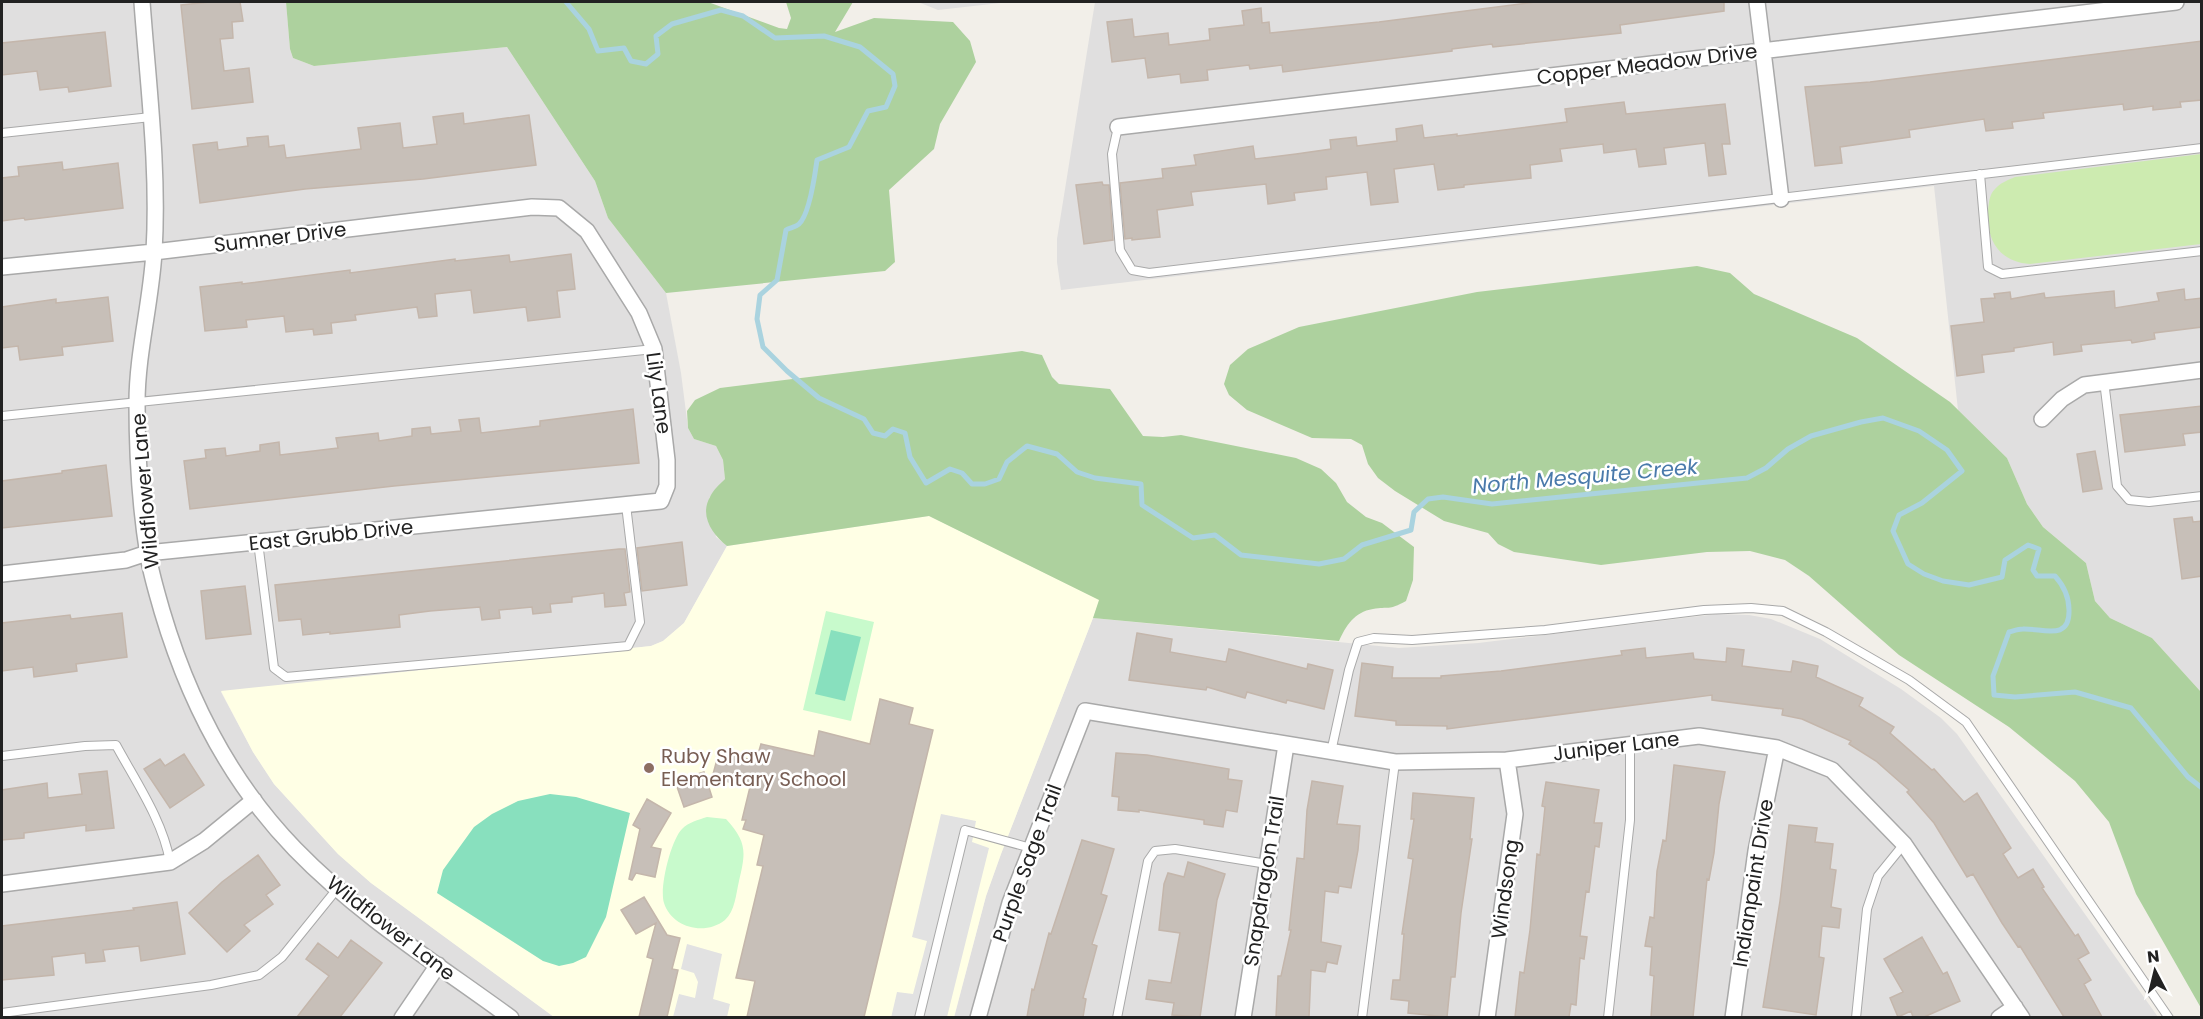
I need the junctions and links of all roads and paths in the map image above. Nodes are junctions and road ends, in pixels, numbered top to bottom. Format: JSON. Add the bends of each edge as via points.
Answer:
{"nodes":[{"id":1,"x":142,"y":2,"type":"edge"},
{"id":2,"x":1757,"y":2,"type":"edge"},
{"id":3,"x":2176,"y":2,"type":"edge"},
{"id":4,"x":1763,"y":50,"type":"junction"},
{"id":5,"x":151,"y":117,"type":"junction"},
{"id":6,"x":1118,"y":127,"type":"joint"},
{"id":7,"x":2,"y":133,"type":"edge"},
{"id":8,"x":2202,"y":148,"type":"edge"},
{"id":9,"x":1980,"y":174,"type":"junction"},
{"id":10,"x":1780,"y":199,"type":"junction"},
{"id":11,"x":559,"y":208,"type":"joint"},
{"id":12,"x":2202,"y":251,"type":"edge"},
{"id":13,"x":154,"y":252,"type":"junction"},
{"id":14,"x":2,"y":267,"type":"edge"},
{"id":15,"x":654,"y":349,"type":"junction"},
{"id":16,"x":2202,"y":370,"type":"edge"},
{"id":17,"x":2104,"y":381,"type":"junction"},
{"id":18,"x":137,"y":402,"type":"junction"},
{"id":19,"x":2,"y":416,"type":"edge"},
{"id":20,"x":2042,"y":419,"type":"dead end"},
{"id":21,"x":2202,"y":496,"type":"edge"},
{"id":22,"x":662,"y":501,"type":"joint"},
{"id":23,"x":627,"y":505,"type":"junction"},
{"id":24,"x":258,"y":543,"type":"junction"},
{"id":25,"x":147,"y":553,"type":"junction"},
{"id":26,"x":2,"y":574,"type":"edge"},
{"id":27,"x":1085,"y":711,"type":"joint"},
{"id":28,"x":1630,"y":743,"type":"junction"},
{"id":29,"x":1286,"y":745,"type":"junction"},
{"id":30,"x":1777,"y":748,"type":"junction"},
{"id":31,"x":1331,"y":752,"type":"junction"},
{"id":32,"x":2,"y":756,"type":"edge"},
{"id":33,"x":1507,"y":760,"type":"junction"},
{"id":34,"x":1395,"y":762,"type":"junction"},
{"id":35,"x":254,"y":800,"type":"junction"},
{"id":36,"x":1904,"y":844,"type":"junction"},
{"id":37,"x":1031,"y":848,"type":"junction"},
{"id":38,"x":170,"y":862,"type":"junction"},
{"id":39,"x":1267,"y":864,"type":"junction"},
{"id":40,"x":2,"y":884,"type":"edge"},
{"id":41,"x":337,"y":889,"type":"junction"},
{"id":42,"x":438,"y":965,"type":"junction"},
{"id":43,"x":2019,"y":1012,"type":"edge"},
{"id":44,"x":2,"y":1013,"type":"edge"},
{"id":45,"x":402,"y":1017,"type":"edge"},
{"id":46,"x":511,"y":1017,"type":"edge"},
{"id":47,"x":919,"y":1017,"type":"edge"},
{"id":48,"x":978,"y":1017,"type":"edge"},
{"id":49,"x":1118,"y":1017,"type":"edge"},
{"id":50,"x":1243,"y":1017,"type":"edge"},
{"id":51,"x":1362,"y":1017,"type":"edge"},
{"id":52,"x":1487,"y":1017,"type":"edge"},
{"id":53,"x":1608,"y":1017,"type":"edge"},
{"id":54,"x":1733,"y":1017,"type":"edge"},
{"id":55,"x":1856,"y":1017,"type":"edge"},
{"id":56,"x":1999,"y":1017,"type":"edge"},
{"id":57,"x":2169,"y":1017,"type":"edge"}],
"edges":[{"from":1,"to":5,"type":"street","name":"Wildflower Lane"},
{"from":2,"to":4,"type":"street"},
{"from":3,"to":4,"type":"street","name":"Copper Meadow Drive"},
{"from":4,"to":6,"type":"street","name":"Copper Meadow Drive"},
{"from":4,"to":10,"type":"street"},
{"from":5,"to":7,"type":"lane"},
{"from":5,"to":13,"type":"street","name":"Wildflower Lane"},
{"from":6,"to":10,"type":"lane","via":[[1112,154],[1120,250],[1132,270],[1149,273]]},
{"from":8,"to":9,"type":"lane"},
{"from":9,"to":10,"type":"lane"},
{"from":9,"to":12,"type":"lane","via":[[1988,267],[2002,274]]},
{"from":11,"to":13,"type":"street","name":"Sumner Drive","via":[[532,207]]},
{"from":11,"to":15,"type":"street","name":"Lily Lane","via":[[587,231],[639,313]]},
{"from":13,"to":14,"type":"street","name":"Sumner Drive"},
{"from":13,"to":18,"type":"street","name":"Wildflower Lane"},
{"from":15,"to":18,"type":"lane"},
{"from":15,"to":22,"type":"street","name":"Lily Lane","via":[[668,460]]},
{"from":16,"to":17,"type":"street"},
{"from":17,"to":20,"type":"street","via":[[2084,385]]},
{"from":17,"to":21,"type":"lane","via":[[2117,486],[2129,500],[2149,502]]},
{"from":18,"to":19,"type":"lane"},
{"from":18,"to":25,"type":"street","name":"Wildflower Lane"},
{"from":22,"to":23,"type":"street","name":"East Grubb Drive"},
{"from":23,"to":24,"type":"street","name":"East Grubb Drive"},
{"from":23,"to":24,"type":"lane","via":[[640,622],[628,646],[286,677],[274,668]]},
{"from":24,"to":25,"type":"street","name":"East Grubb Drive"},
{"from":25,"to":26,"type":"street","name":"East Grubb Drive","via":[[126,560]]},
{"from":25,"to":35,"type":"street","name":"Wildflower Lane","via":[[185,676],[217,744]]},
{"from":27,"to":29,"type":"street","name":"Juniper Lane"},
{"from":27,"to":37,"type":"street","name":"Purple Sage Trail"},
{"from":28,"to":30,"type":"street","name":"Juniper Lane","via":[[1699,736]]},
{"from":28,"to":33,"type":"street","name":"Juniper Lane"},
{"from":28,"to":53,"type":"lane","via":[[1630,820]]},
{"from":29,"to":31,"type":"street","name":"Juniper Lane"},
{"from":29,"to":39,"type":"street","name":"Snapdragon Trail"},
{"from":30,"to":36,"type":"street","name":"Juniper Lane","via":[[1832,770]]},
{"from":30,"to":54,"type":"street","name":"Indianpaint Drive","via":[[1756,851]]},
{"from":31,"to":34,"type":"street","name":"Juniper Lane"},
{"from":31,"to":57,"type":"lane","via":[[1358,642],[1545,630],[1704,610],[1751,608],[1783,612],[1826,632],[1909,681],[1966,722]]},
{"from":32,"to":38,"type":"lane","via":[[116,745],[144,795],[167,845]]},
{"from":33,"to":34,"type":"street","name":"Juniper Lane"},
{"from":33,"to":52,"type":"street","name":"Windsong","via":[[1515,814]]},
{"from":34,"to":51,"type":"lane"},
{"from":35,"to":38,"type":"street","via":[[204,841]]},
{"from":35,"to":41,"type":"street","name":"Wildflower Lane","via":[[295,849]]},
{"from":36,"to":43,"type":"street","name":"Juniper Lane"},
{"from":36,"to":55,"type":"lane","via":[[1878,876],[1867,909]]},
{"from":37,"to":47,"type":"lane","via":[[965,830]]},
{"from":37,"to":48,"type":"street","name":"Purple Sage Trail","via":[[1000,932]]},
{"from":38,"to":40,"type":"street"},
{"from":39,"to":49,"type":"lane","via":[[1175,849],[1155,851],[1148,861]]},
{"from":39,"to":50,"type":"street","name":"Snapdragon Trail"},
{"from":41,"to":42,"type":"street","name":"Wildflower Lane"},
{"from":41,"to":44,"type":"lane","via":[[282,957],[258,975]]},
{"from":42,"to":45,"type":"street"},
{"from":42,"to":46,"type":"street","name":"Wildflower Lane"},
{"from":43,"to":56,"type":"street"}]}
